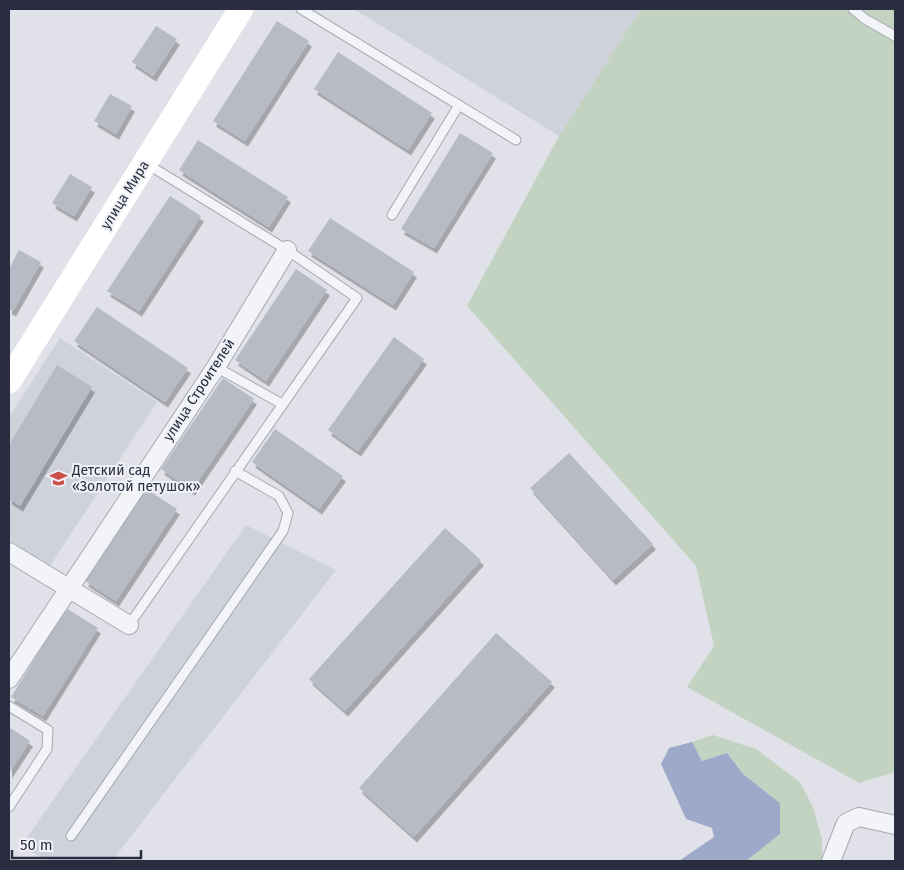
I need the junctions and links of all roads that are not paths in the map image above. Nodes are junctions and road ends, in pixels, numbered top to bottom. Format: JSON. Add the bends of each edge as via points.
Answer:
{"nodes":[{"id":1,"x":241,"y":9,"type":"edge"},
{"id":2,"x":301,"y":9,"type":"edge"},
{"id":3,"x":854,"y":9,"type":"edge"},
{"id":4,"x":895,"y":36,"type":"edge"},
{"id":5,"x":459,"y":105,"type":"junction"},
{"id":6,"x":516,"y":140,"type":"dead end"},
{"id":7,"x":145,"y":163,"type":"junction"},
{"id":8,"x":392,"y":215,"type":"dead end"},
{"id":9,"x":287,"y":250,"type":"junction"},
{"id":10,"x":216,"y":366,"type":"junction"},
{"id":11,"x":9,"y":381,"type":"edge"},
{"id":12,"x":282,"y":404,"type":"junction"},
{"id":13,"x":235,"y":471,"type":"junction"},
{"id":14,"x":9,"y":552,"type":"edge"},
{"id":15,"x":67,"y":589,"type":"junction"},
{"id":16,"x":129,"y":625,"type":"joint"},
{"id":17,"x":9,"y":679,"type":"edge"},
{"id":18,"x":9,"y":706,"type":"edge"},
{"id":19,"x":9,"y":807,"type":"edge"},
{"id":20,"x":895,"y":825,"type":"edge"},
{"id":21,"x":71,"y":836,"type":"dead end"},
{"id":22,"x":831,"y":861,"type":"edge"}],
"edges":[{"from":1,"to":7,"type":"street","name":"улица Мира"},
{"from":2,"to":5,"type":"lane"},
{"from":3,"to":4,"type":"lane"},
{"from":5,"to":6,"type":"lane"},
{"from":5,"to":8,"type":"lane"},
{"from":7,"to":9,"type":"lane"},
{"from":7,"to":11,"type":"street","name":"улица Мира"},
{"from":9,"to":10,"type":"street","name":"улица Строителей"},
{"from":9,"to":12,"type":"lane","via":[[357,298]]},
{"from":10,"to":12,"type":"lane"},
{"from":10,"to":15,"type":"street","name":"улица Строителей"},
{"from":12,"to":13,"type":"lane"},
{"from":13,"to":16,"type":"lane"},
{"from":13,"to":21,"type":"lane","via":[[279,496],[288,512],[283,532]]},
{"from":14,"to":15,"type":"street"},
{"from":15,"to":16,"type":"street"},
{"from":15,"to":17,"type":"street","name":"улица Строителей"},
{"from":18,"to":19,"type":"lane","via":[[48,730],[47,749]]},
{"from":20,"to":22,"type":"street","via":[[859,817],[846,823]]}]}
